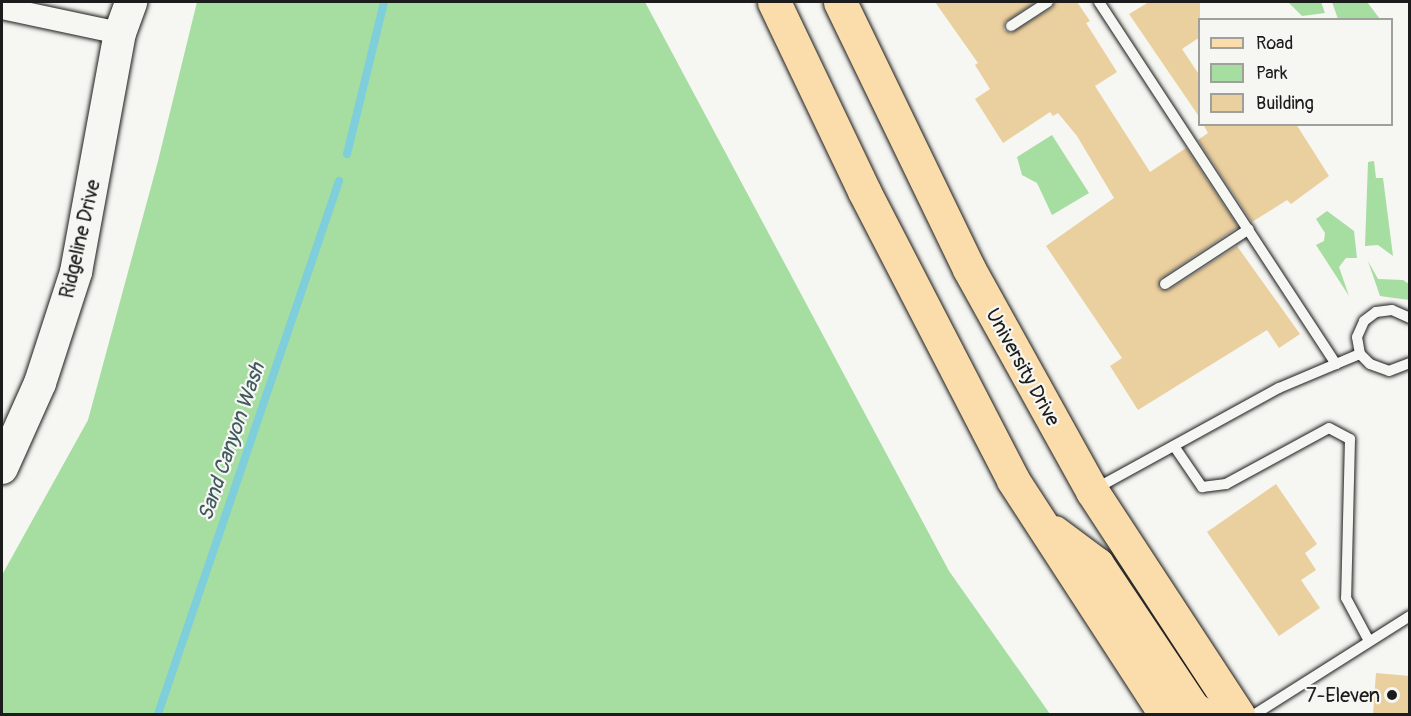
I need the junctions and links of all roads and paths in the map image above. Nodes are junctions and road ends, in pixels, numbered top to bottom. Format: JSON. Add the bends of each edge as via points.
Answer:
{"nodes":[{"id":1,"x":131,"y":2,"type":"edge"},
{"id":2,"x":774,"y":2,"type":"edge"},
{"id":3,"x":840,"y":2,"type":"edge"},
{"id":4,"x":1048,"y":2,"type":"edge"},
{"id":5,"x":1098,"y":2,"type":"edge"},
{"id":6,"x":2,"y":8,"type":"edge"},
{"id":7,"x":1011,"y":26,"type":"dead end"},
{"id":8,"x":120,"y":33,"type":"junction"},
{"id":9,"x":1249,"y":229,"type":"junction"},
{"id":10,"x":1165,"y":284,"type":"dead end"},
{"id":11,"x":1410,"y":318,"type":"edge"},
{"id":12,"x":1360,"y":354,"type":"junction"},
{"id":13,"x":1410,"y":363,"type":"edge"},
{"id":14,"x":1336,"y":364,"type":"junction"},
{"id":15,"x":1174,"y":447,"type":"junction"},
{"id":16,"x":2,"y":468,"type":"edge"},
{"id":17,"x":1092,"y":491,"type":"junction"},
{"id":18,"x":1038,"y":520,"type":"junction"},
{"id":19,"x":1410,"y":616,"type":"edge"},
{"id":20,"x":1369,"y":641,"type":"junction"},
{"id":21,"x":1165,"y":714,"type":"edge"},
{"id":22,"x":1202,"y":714,"type":"edge"},
{"id":23,"x":1238,"y":714,"type":"edge"},
{"id":24,"x":1255,"y":714,"type":"edge"}],
"edges":[{"from":1,"to":8,"type":"street","name":"Ridgeline Drive"},
{"from":2,"to":18,"type":"main road","via":[[880,223],[1008,470]]},
{"from":3,"to":17,"type":"main road","name":"University Drive","via":[[969,269]]},
{"from":4,"to":7,"type":"lane"},
{"from":5,"to":9,"type":"lane"},
{"from":6,"to":8,"type":"street"},
{"from":8,"to":16,"type":"street","name":"Ridgeline Drive","via":[[76,272],[40,383]]},
{"from":9,"to":10,"type":"lane"},
{"from":9,"to":14,"type":"lane"},
{"from":11,"to":12,"type":"lane","via":[[1392,310],[1376,312],[1364,321],[1357,337]]},
{"from":12,"to":13,"type":"lane","via":[[1370,364],[1389,371]]},
{"from":12,"to":14,"type":"lane"},
{"from":14,"to":15,"type":"lane","via":[[1279,388]]},
{"from":15,"to":17,"type":"lane"},
{"from":15,"to":20,"type":"lane","via":[[1202,487],[1226,484],[1329,428],[1350,439],[1346,598]]},
{"from":17,"to":23,"type":"main road","name":"University Drive"},
{"from":18,"to":21,"type":"main road"},
{"from":18,"to":22,"type":"main road","via":[[1096,564],[1193,708]]},
{"from":19,"to":20,"type":"lane"},
{"from":20,"to":24,"type":"lane"}]}
